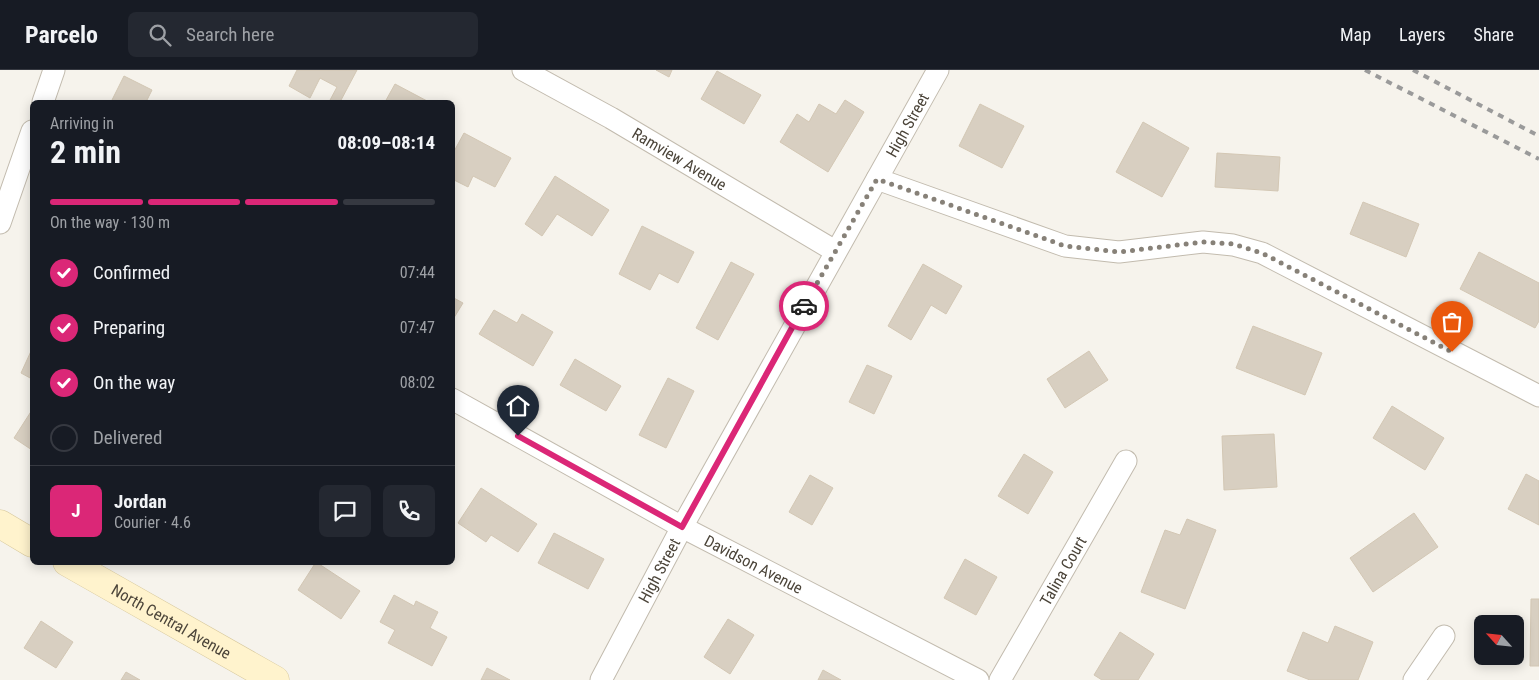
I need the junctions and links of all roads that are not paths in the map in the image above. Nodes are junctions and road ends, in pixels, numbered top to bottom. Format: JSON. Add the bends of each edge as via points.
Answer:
{"nodes":[{"id":1,"x":54,"y":70,"type":"edge"},
{"id":2,"x":523,"y":70,"type":"edge"},
{"id":3,"x":938,"y":70,"type":"edge"},
{"id":4,"x":44,"y":100,"type":"edge"},
{"id":5,"x":30,"y":147,"type":"edge"},
{"id":6,"x":28,"y":162,"type":"edge"},
{"id":7,"x":877,"y":179,"type":"junction"},
{"id":8,"x":0,"y":223,"type":"edge"},
{"id":9,"x":835,"y":251,"type":"junction"},
{"id":10,"x":1539,"y":396,"type":"edge"},
{"id":11,"x":455,"y":401,"type":"edge"},
{"id":12,"x":1126,"y":461,"type":"dead end"},
{"id":13,"x":0,"y":524,"type":"edge"},
{"id":14,"x":682,"y":527,"type":"junction"},
{"id":15,"x":30,"y":542,"type":"edge"},
{"id":16,"x":73,"y":565,"type":"edge"},
{"id":17,"x":1444,"y":636,"type":"dead end"},
{"id":18,"x":275,"y":680,"type":"edge"},
{"id":19,"x":601,"y":680,"type":"edge"},
{"id":20,"x":978,"y":680,"type":"edge"},
{"id":21,"x":1000,"y":680,"type":"edge"},
{"id":22,"x":1414,"y":680,"type":"edge"}],
"edges":[{"from":1,"to":4,"type":"street"},
{"from":2,"to":9,"type":"street","name":"Ramview Avenue","via":[[611,118]]},
{"from":3,"to":7,"type":"street","name":"High Street"},
{"from":5,"to":6,"type":"street"},
{"from":6,"to":8,"type":"street"},
{"from":7,"to":9,"type":"street","name":"High Street"},
{"from":7,"to":10,"type":"street","via":[[1065,246],[1119,252],[1203,242],[1233,244],[1262,253]]},
{"from":9,"to":14,"type":"street","name":"High Street"},
{"from":11,"to":14,"type":"street","name":"Davidson Avenue"},
{"from":12,"to":21,"type":"street","name":"Talina Court"},
{"from":13,"to":15,"type":"main road"},
{"from":14,"to":19,"type":"street","name":"High Street"},
{"from":14,"to":20,"type":"street","name":"Davidson Avenue"},
{"from":16,"to":18,"type":"main road","name":"North Central Avenue"},
{"from":17,"to":22,"type":"street"}]}
